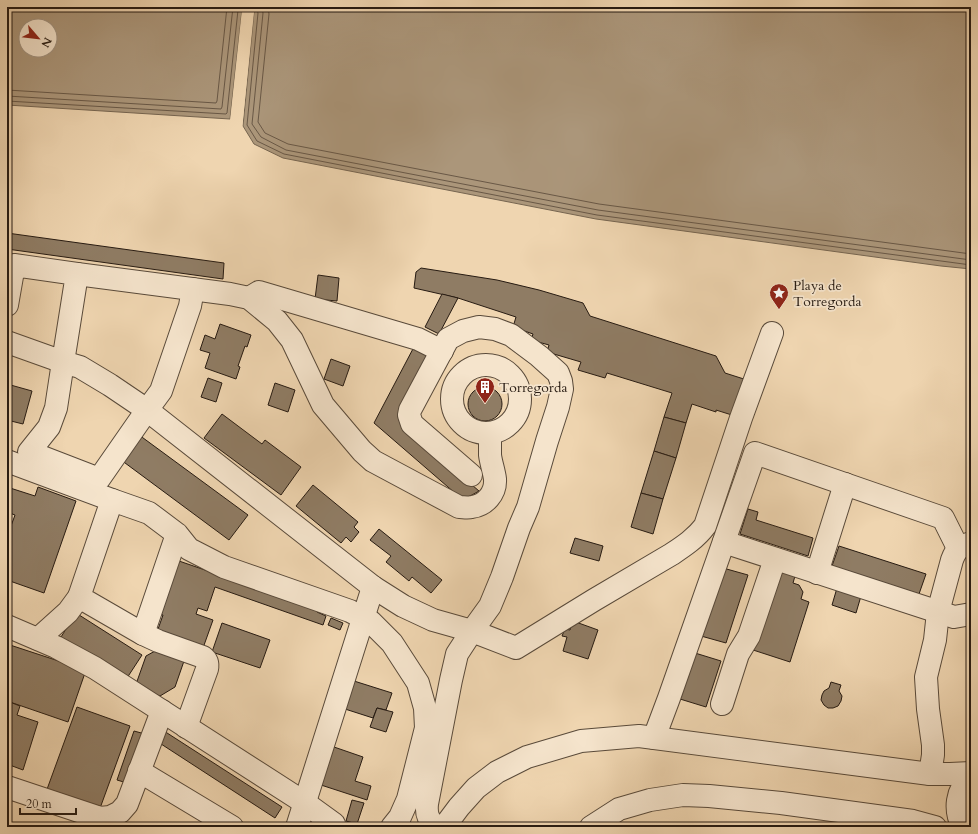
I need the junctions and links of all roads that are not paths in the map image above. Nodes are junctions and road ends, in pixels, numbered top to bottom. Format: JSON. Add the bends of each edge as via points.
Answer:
{"nodes":[{"id":1,"x":10,"y":265,"type":"edge"},
{"id":2,"x":77,"y":274,"type":"junction"},
{"id":3,"x":192,"y":289,"type":"junction"},
{"id":4,"x":249,"y":298,"type":"junction"},
{"id":5,"x":7,"y":305,"type":"edge"},
{"id":6,"x":772,"y":333,"type":"dead end"},
{"id":7,"x":7,"y":342,"type":"edge"},
{"id":8,"x":442,"y":351,"type":"junction"},
{"id":9,"x":63,"y":362,"type":"junction"},
{"id":10,"x":147,"y":410,"type":"junction"},
{"id":11,"x":490,"y":433,"type":"dead end"},
{"id":12,"x":18,"y":460,"type":"edge"},
{"id":13,"x":471,"y":476,"type":"dead end"},
{"id":14,"x":845,"y":484,"type":"junction"},
{"id":15,"x":112,"y":500,"type":"junction"},
{"id":16,"x":177,"y":534,"type":"junction"},
{"id":17,"x":724,"y":542,"type":"junction"},
{"id":18,"x":965,"y":546,"type":"edge"},
{"id":19,"x":775,"y":559,"type":"junction"},
{"id":20,"x":817,"y":573,"type":"junction"},
{"id":21,"x":373,"y":587,"type":"junction"},
{"id":22,"x":79,"y":597,"type":"junction"},
{"id":23,"x":938,"y":612,"type":"junction"},
{"id":24,"x":971,"y":614,"type":"edge"},
{"id":25,"x":364,"y":618,"type":"junction"},
{"id":26,"x":7,"y":626,"type":"edge"},
{"id":27,"x":472,"y":631,"type":"junction"},
{"id":28,"x":143,"y":634,"type":"junction"},
{"id":29,"x":38,"y":639,"type":"junction"},
{"id":30,"x":722,"y":704,"type":"dead end"},
{"id":31,"x":162,"y":711,"type":"junction"},
{"id":32,"x":186,"y":727,"type":"junction"},
{"id":33,"x":654,"y":738,"type":"junction"},
{"id":34,"x":139,"y":771,"type":"junction"},
{"id":35,"x":971,"y":773,"type":"edge"},
{"id":36,"x":930,"y":774,"type":"junction"},
{"id":37,"x":971,"y":777,"type":"edge"},
{"id":38,"x":7,"y":787,"type":"edge"},
{"id":39,"x":305,"y":803,"type":"junction"},
{"id":40,"x":959,"y":813,"type":"edge"},
{"id":41,"x":913,"y":821,"type":"junction"},
{"id":42,"x":232,"y":827,"type":"edge"},
{"id":43,"x":297,"y":827,"type":"edge"},
{"id":44,"x":335,"y":827,"type":"edge"},
{"id":45,"x":392,"y":827,"type":"edge"},
{"id":46,"x":437,"y":827,"type":"edge"},
{"id":47,"x":444,"y":827,"type":"edge"},
{"id":48,"x":592,"y":827,"type":"edge"},
{"id":49,"x":935,"y":827,"type":"edge"}],
"edges":[{"from":1,"to":2,"type":"street"},
{"from":1,"to":5,"type":"street"},
{"from":2,"to":3,"type":"street"},
{"from":2,"to":9,"type":"street"},
{"from":3,"to":4,"type":"street"},
{"from":3,"to":10,"type":"street","via":[[190,306],[161,391]]},
{"from":4,"to":8,"type":"street","via":[[259,292],[418,339]]},
{"from":4,"to":11,"type":"street","via":[[277,321],[292,340],[323,405],[373,461],[459,507],[470,508],[489,499],[494,491]]},
{"from":6,"to":27,"type":"street","via":[[705,526],[699,534],[672,554],[516,648]]},
{"from":7,"to":9,"type":"street"},
{"from":8,"to":13,"type":"street","via":[[409,415],[412,424]]},
{"from":8,"to":27,"type":"street","via":[[448,339],[463,331],[495,329],[511,335],[558,373],[562,389],[528,507],[502,577],[490,606]]},
{"from":9,"to":10,"type":"street","via":[[80,367]]},
{"from":9,"to":12,"type":"street","via":[[56,408],[49,427]]},
{"from":10,"to":12,"type":"street","via":[[98,479]]},
{"from":10,"to":21,"type":"street"},
{"from":12,"to":15,"type":"street"},
{"from":14,"to":17,"type":"street","via":[[755,452]]},
{"from":14,"to":18,"type":"street","via":[[943,518]]},
{"from":14,"to":20,"type":"street"},
{"from":15,"to":16,"type":"street","via":[[149,513]]},
{"from":15,"to":22,"type":"street"},
{"from":16,"to":25,"type":"street","via":[[189,549],[224,567]]},
{"from":16,"to":28,"type":"street"},
{"from":17,"to":19,"type":"street"},
{"from":17,"to":33,"type":"street"},
{"from":18,"to":23,"type":"street","via":[[954,554]]},
{"from":19,"to":20,"type":"street"},
{"from":19,"to":30,"type":"street","via":[[749,636],[738,654]]},
{"from":20,"to":23,"type":"street"},
{"from":21,"to":25,"type":"street"},
{"from":21,"to":27,"type":"street","via":[[403,606],[433,620]]},
{"from":22,"to":28,"type":"street"},
{"from":22,"to":29,"type":"street","via":[[68,612]]},
{"from":23,"to":24,"type":"street","via":[[954,617]]},
{"from":23,"to":36,"type":"street","via":[[935,640],[926,677],[934,755]]},
{"from":25,"to":39,"type":"street"},
{"from":25,"to":45,"type":"street","via":[[392,643],[418,684],[424,708],[426,728],[408,799]]},
{"from":26,"to":29,"type":"street"},
{"from":27,"to":46,"type":"street","via":[[457,654],[427,804],[428,817]]},
{"from":28,"to":32,"type":"street","via":[[203,657],[207,661],[207,669]]},
{"from":29,"to":31,"type":"street","via":[[96,668]]},
{"from":31,"to":32,"type":"street"},
{"from":31,"to":34,"type":"street"},
{"from":32,"to":39,"type":"street"},
{"from":33,"to":36,"type":"street"},
{"from":33,"to":47,"type":"street","via":[[639,736],[581,741],[527,757],[497,772],[476,788]]},
{"from":34,"to":38,"type":"street","via":[[127,804],[120,812],[110,817],[100,818]]},
{"from":34,"to":42,"type":"street"},
{"from":35,"to":36,"type":"street"},
{"from":36,"to":40,"type":"street"},
{"from":37,"to":40,"type":"street","via":[[960,792]]},
{"from":39,"to":43,"type":"street"},
{"from":39,"to":44,"type":"street"},
{"from":40,"to":41,"type":"street"},
{"from":41,"to":48,"type":"street","via":[[781,803],[683,796],[650,800],[619,808]]},
{"from":41,"to":49,"type":"street"}]}
